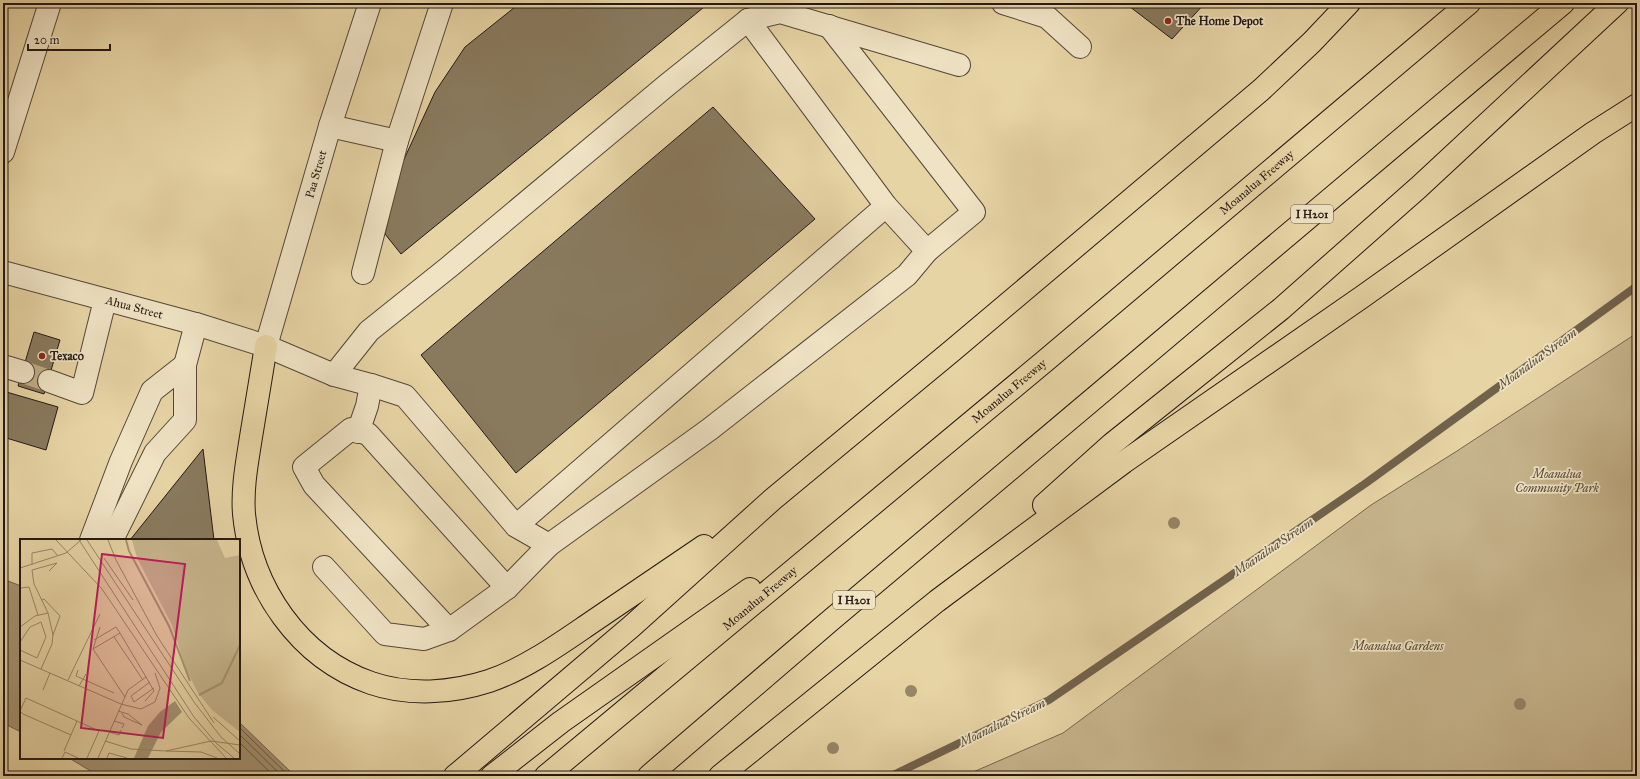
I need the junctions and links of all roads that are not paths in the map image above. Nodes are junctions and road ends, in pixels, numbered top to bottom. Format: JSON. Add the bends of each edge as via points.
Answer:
{"nodes":[{"id":1,"x":50,"y":3,"type":"edge"},
{"id":2,"x":370,"y":3,"type":"edge"},
{"id":3,"x":442,"y":3,"type":"edge"},
{"id":4,"x":1004,"y":3,"type":"edge"},
{"id":5,"x":1349,"y":3,"type":"edge"},
{"id":6,"x":1469,"y":3,"type":"edge"},
{"id":7,"x":1563,"y":3,"type":"edge"},
{"id":8,"x":1617,"y":3,"type":"edge"},
{"id":9,"x":748,"y":20,"type":"junction"},
{"id":10,"x":829,"y":26,"type":"junction"},
{"id":11,"x":1080,"y":47,"type":"dead end"},
{"id":12,"x":959,"y":64,"type":"dead end"},
{"id":13,"x":1637,"y":105,"type":"edge"},
{"id":14,"x":330,"y":126,"type":"junction"},
{"id":15,"x":397,"y":141,"type":"junction"},
{"id":16,"x":3,"y":152,"type":"edge"},
{"id":17,"x":886,"y":206,"type":"junction"},
{"id":18,"x":928,"y":251,"type":"junction"},
{"id":19,"x":3,"y":272,"type":"edge"},
{"id":20,"x":363,"y":273,"type":"dead end"},
{"id":21,"x":105,"y":300,"type":"junction"},
{"id":22,"x":196,"y":324,"type":"junction"},
{"id":23,"x":266,"y":346,"type":"junction"},
{"id":24,"x":185,"y":365,"type":"junction"},
{"id":25,"x":334,"y":376,"type":"junction"},
{"id":26,"x":49,"y":381,"type":"tunnel mouth"},
{"id":27,"x":371,"y":385,"type":"junction"},
{"id":28,"x":358,"y":432,"type":"junction"},
{"id":29,"x":881,"y":498,"type":"junction"},
{"id":30,"x":773,"y":499,"type":"junction"},
{"id":31,"x":516,"y":526,"type":"junction"},
{"id":32,"x":91,"y":539,"type":"edge"},
{"id":33,"x":113,"y":539,"type":"edge"},
{"id":34,"x":549,"y":546,"type":"junction"},
{"id":35,"x":324,"y":567,"type":"dead end"},
{"id":36,"x":507,"y":588,"type":"junction"},
{"id":37,"x":937,"y":601,"type":"junction"},
{"id":38,"x":449,"y":630,"type":"junction"},
{"id":39,"x":455,"y":776,"type":"edge"},
{"id":40,"x":492,"y":776,"type":"edge"},
{"id":41,"x":546,"y":776,"type":"edge"},
{"id":42,"x":649,"y":776,"type":"edge"},
{"id":43,"x":720,"y":776,"type":"edge"}],
"edges":[{"from":1,"to":16,"type":"street"},
{"from":2,"to":14,"type":"street","name":"Paa Street"},
{"from":3,"to":15,"type":"street"},
{"from":4,"to":11,"type":"street","via":[[1047,17]]},
{"from":5,"to":30,"type":"highway","via":[[1312,42],[1260,90]]},
{"from":6,"to":29,"type":"highway","name":"Moanalua Freeway"},
{"from":7,"to":42,"type":"highway","number":"I H201"},
{"from":8,"to":37,"type":"highway","via":[[1419,187],[1281,309],[1112,444]]},
{"from":9,"to":10,"type":"street","via":[[780,12]]},
{"from":9,"to":17,"type":"street"},
{"from":9,"to":25,"type":"street","via":[[369,331]]},
{"from":10,"to":12,"type":"street"},
{"from":10,"to":18,"type":"street","via":[[974,212]]},
{"from":13,"to":37,"type":"highway","via":[[1593,133],[1124,462]]},
{"from":14,"to":15,"type":"street"},
{"from":14,"to":23,"type":"street","name":"Paa Street"},
{"from":15,"to":20,"type":"street"},
{"from":17,"to":18,"type":"street"},
{"from":17,"to":31,"type":"street"},
{"from":18,"to":34,"type":"street","via":[[907,275],[710,429]]},
{"from":19,"to":21,"type":"street","name":"Ahua Street"},
{"from":21,"to":22,"type":"street","name":"Ahua Street"},
{"from":21,"to":26,"type":"street","via":[[82,393]]},
{"from":22,"to":23,"type":"street","name":"Ahua Street"},
{"from":22,"to":24,"type":"street"},
{"from":23,"to":25,"type":"street","name":"Ahua Street"},
{"from":23,"to":30,"type":"highway","via":[[244,485],[244,513],[255,568],[267,594],[282,617],[301,638],[322,657],[346,672],[372,683],[401,690],[428,692],[490,680],[545,653]]},
{"from":24,"to":32,"type":"street","via":[[152,391],[121,461]]},
{"from":24,"to":33,"type":"street","via":[[185,420],[156,453]]},
{"from":25,"to":27,"type":"street","name":"Ahua Street"},
{"from":27,"to":28,"type":"street"},
{"from":27,"to":31,"type":"street","name":"Ahua Street","via":[[405,396]]},
{"from":28,"to":36,"type":"street","via":[[368,434]]},
{"from":28,"to":38,"type":"street","via":[[351,429],[304,467],[314,485]]},
{"from":29,"to":40,"type":"highway","via":[[561,722]]},
{"from":29,"to":41,"type":"highway","name":"Moanalua Freeway"},
{"from":30,"to":39,"type":"highway","via":[[632,626]]},
{"from":31,"to":34,"type":"street","name":"Ahua Street"},
{"from":34,"to":36,"type":"street"},
{"from":35,"to":38,"type":"street","via":[[385,634],[424,639]]},
{"from":36,"to":38,"type":"street"},
{"from":37,"to":43,"type":"highway"}]}
